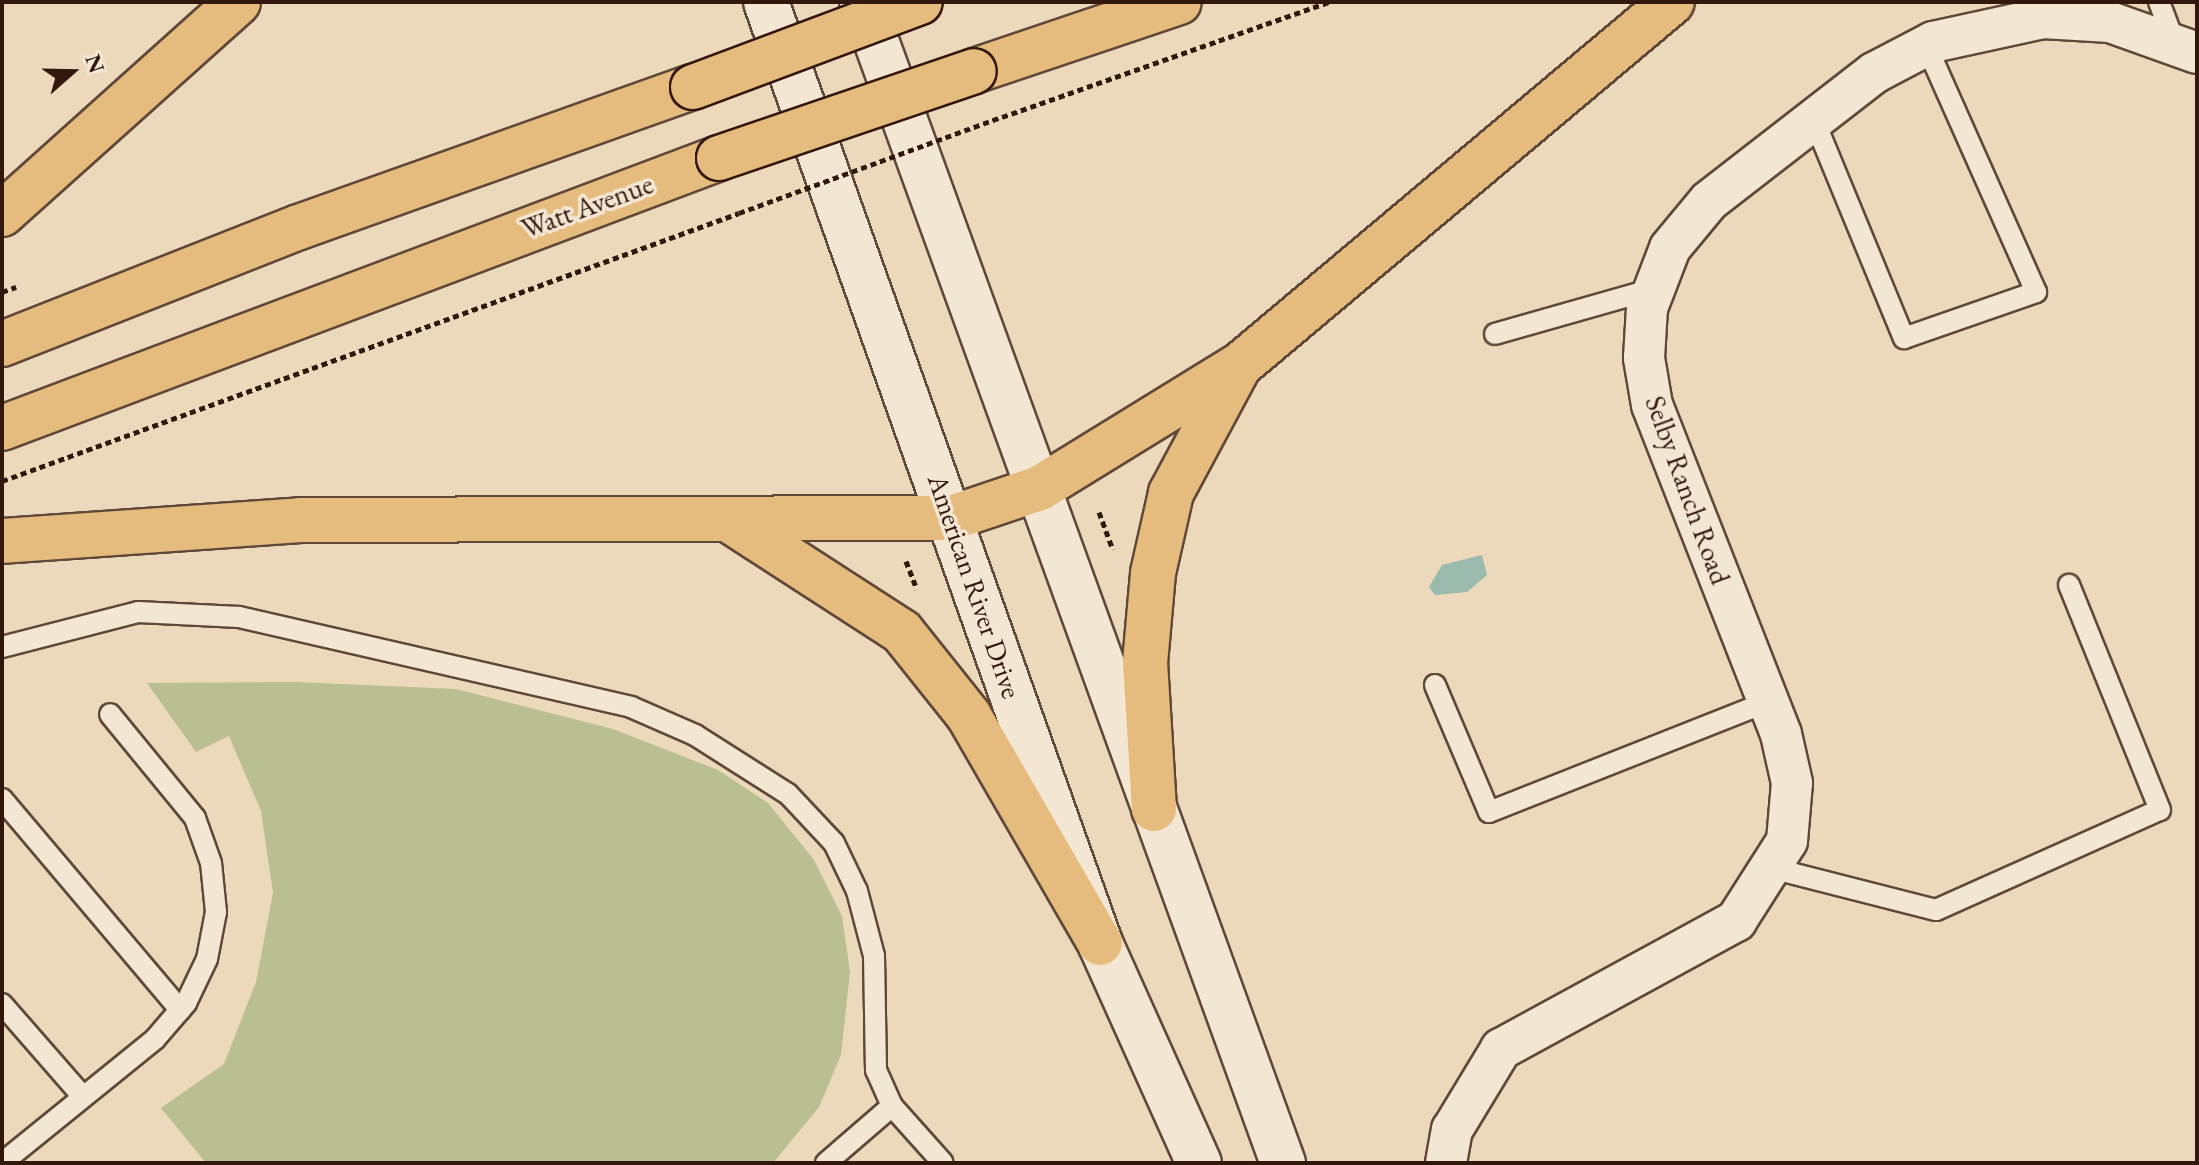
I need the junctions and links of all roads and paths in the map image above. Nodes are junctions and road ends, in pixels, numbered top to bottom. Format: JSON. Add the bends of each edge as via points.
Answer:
{"nodes":[{"id":1,"x":238,"y":2,"type":"edge"},
{"id":2,"x":766,"y":2,"type":"edge"},
{"id":3,"x":862,"y":2,"type":"edge"},
{"id":4,"x":920,"y":2,"type":"edge"},
{"id":5,"x":1179,"y":2,"type":"edge"},
{"id":6,"x":1328,"y":2,"type":"edge"},
{"id":7,"x":1672,"y":2,"type":"edge"},
{"id":8,"x":2159,"y":2,"type":"edge"},
{"id":9,"x":1926,"y":45,"type":"junction"},
{"id":10,"x":2186,"y":47,"type":"edge"},
{"id":11,"x":1814,"y":120,"type":"junction"},
{"id":12,"x":2,"y":214,"type":"edge"},
{"id":13,"x":1653,"y":289,"type":"junction"},
{"id":14,"x":1495,"y":334,"type":"dead end"},
{"id":15,"x":2,"y":344,"type":"edge"},
{"id":16,"x":1240,"y":365,"type":"junction"},
{"id":17,"x":2,"y":428,"type":"edge"},
{"id":18,"x":2,"y":481,"type":"edge"},
{"id":19,"x":1040,"y":488,"type":"junction"},
{"id":20,"x":1099,"y":512,"type":"dead end"},
{"id":21,"x":951,"y":518,"type":"junction"},
{"id":22,"x":727,"y":519,"type":"junction"},
{"id":23,"x":2,"y":541,"type":"edge"},
{"id":24,"x":1116,"y":558,"type":"dead end"},
{"id":25,"x":2069,"y":585,"type":"dead end"},
{"id":26,"x":2,"y":647,"type":"edge"},
{"id":27,"x":1435,"y":685,"type":"dead end"},
{"id":28,"x":1769,"y":701,"type":"junction"},
{"id":29,"x":110,"y":714,"type":"dead end"},
{"id":30,"x":2,"y":799,"type":"edge"},
{"id":31,"x":1154,"y":809,"type":"junction"},
{"id":32,"x":1775,"y":869,"type":"junction"},
{"id":33,"x":1100,"y":943,"type":"junction"},
{"id":34,"x":2,"y":1004,"type":"edge"},
{"id":35,"x":180,"y":1010,"type":"junction"},
{"id":36,"x":83,"y":1097,"type":"junction"},
{"id":37,"x":892,"y":1106,"type":"junction"},
{"id":38,"x":2,"y":1163,"type":"edge"},
{"id":39,"x":826,"y":1163,"type":"edge"},
{"id":40,"x":943,"y":1163,"type":"edge"},
{"id":41,"x":1199,"y":1163,"type":"edge"},
{"id":42,"x":1283,"y":1163,"type":"edge"},
{"id":43,"x":1446,"y":1163,"type":"edge"}],
"edges":[{"from":1,"to":12,"type":"main road"},
{"from":2,"to":21,"type":"street","name":"American River Drive"},
{"from":3,"to":19,"type":"street"},
{"from":4,"to":15,"type":"main road","bridge":true,"via":[[299,227]]},
{"from":5,"to":17,"type":"main road","name":"Watt Avenue","bridge":true,"via":[[719,158]]},
{"from":6,"to":18,"type":"path","bridge":true},
{"from":7,"to":16,"type":"main road"},
{"from":8,"to":10,"type":"lane"},
{"from":9,"to":10,"type":"street","name":"Selby Ranch Road","via":[[1981,26],[2043,18],[2110,22]]},
{"from":9,"to":11,"type":"street","name":"Selby Ranch Road","via":[[1874,73]]},
{"from":9,"to":11,"type":"lane","via":[[2036,292],[1904,338]]},
{"from":11,"to":13,"type":"street","name":"Selby Ranch Road","via":[[1698,212],[1670,248]]},
{"from":13,"to":14,"type":"lane","via":[[1600,298]]},
{"from":13,"to":28,"type":"street","name":"Selby Ranch Road","via":[[1644,358],[1652,405]]},
{"from":16,"to":19,"type":"main road"},
{"from":16,"to":31,"type":"main road","via":[[1171,493],[1153,573],[1145,663]]},
{"from":19,"to":21,"type":"main road"},
{"from":19,"to":31,"type":"street"},
{"from":20,"to":24,"type":"path"},
{"from":21,"to":22,"type":"main road"},
{"from":21,"to":33,"type":"street","name":"American River Drive"},
{"from":22,"to":23,"type":"main road","via":[[300,520]]},
{"from":22,"to":33,"type":"main road","via":[[902,632],[969,716]]},
{"from":25,"to":32,"type":"lane","via":[[2160,810],[1936,910]]},
{"from":26,"to":37,"type":"lane","via":[[138,612],[239,617],[631,707],[695,735],[788,794],[834,843],[857,891],[874,956],[876,1070]]},
{"from":27,"to":28,"type":"lane","via":[[1489,812]]},
{"from":28,"to":32,"type":"street","name":"Selby Ranch Road","via":[[1792,783],[1787,841]]},
{"from":29,"to":35,"type":"lane","via":[[195,818],[211,863],[216,912],[207,959]]},
{"from":30,"to":35,"type":"lane"},
{"from":31,"to":42,"type":"street"},
{"from":32,"to":43,"type":"street","name":"Selby Ranch Road","via":[[1753,905],[1700,945],[1501,1049],[1452,1130]]},
{"from":33,"to":41,"type":"street","name":"American River Drive"},
{"from":34,"to":36,"type":"lane"},
{"from":35,"to":36,"type":"lane"},
{"from":36,"to":38,"type":"lane"},
{"from":37,"to":39,"type":"lane"},
{"from":37,"to":40,"type":"lane"}]}
